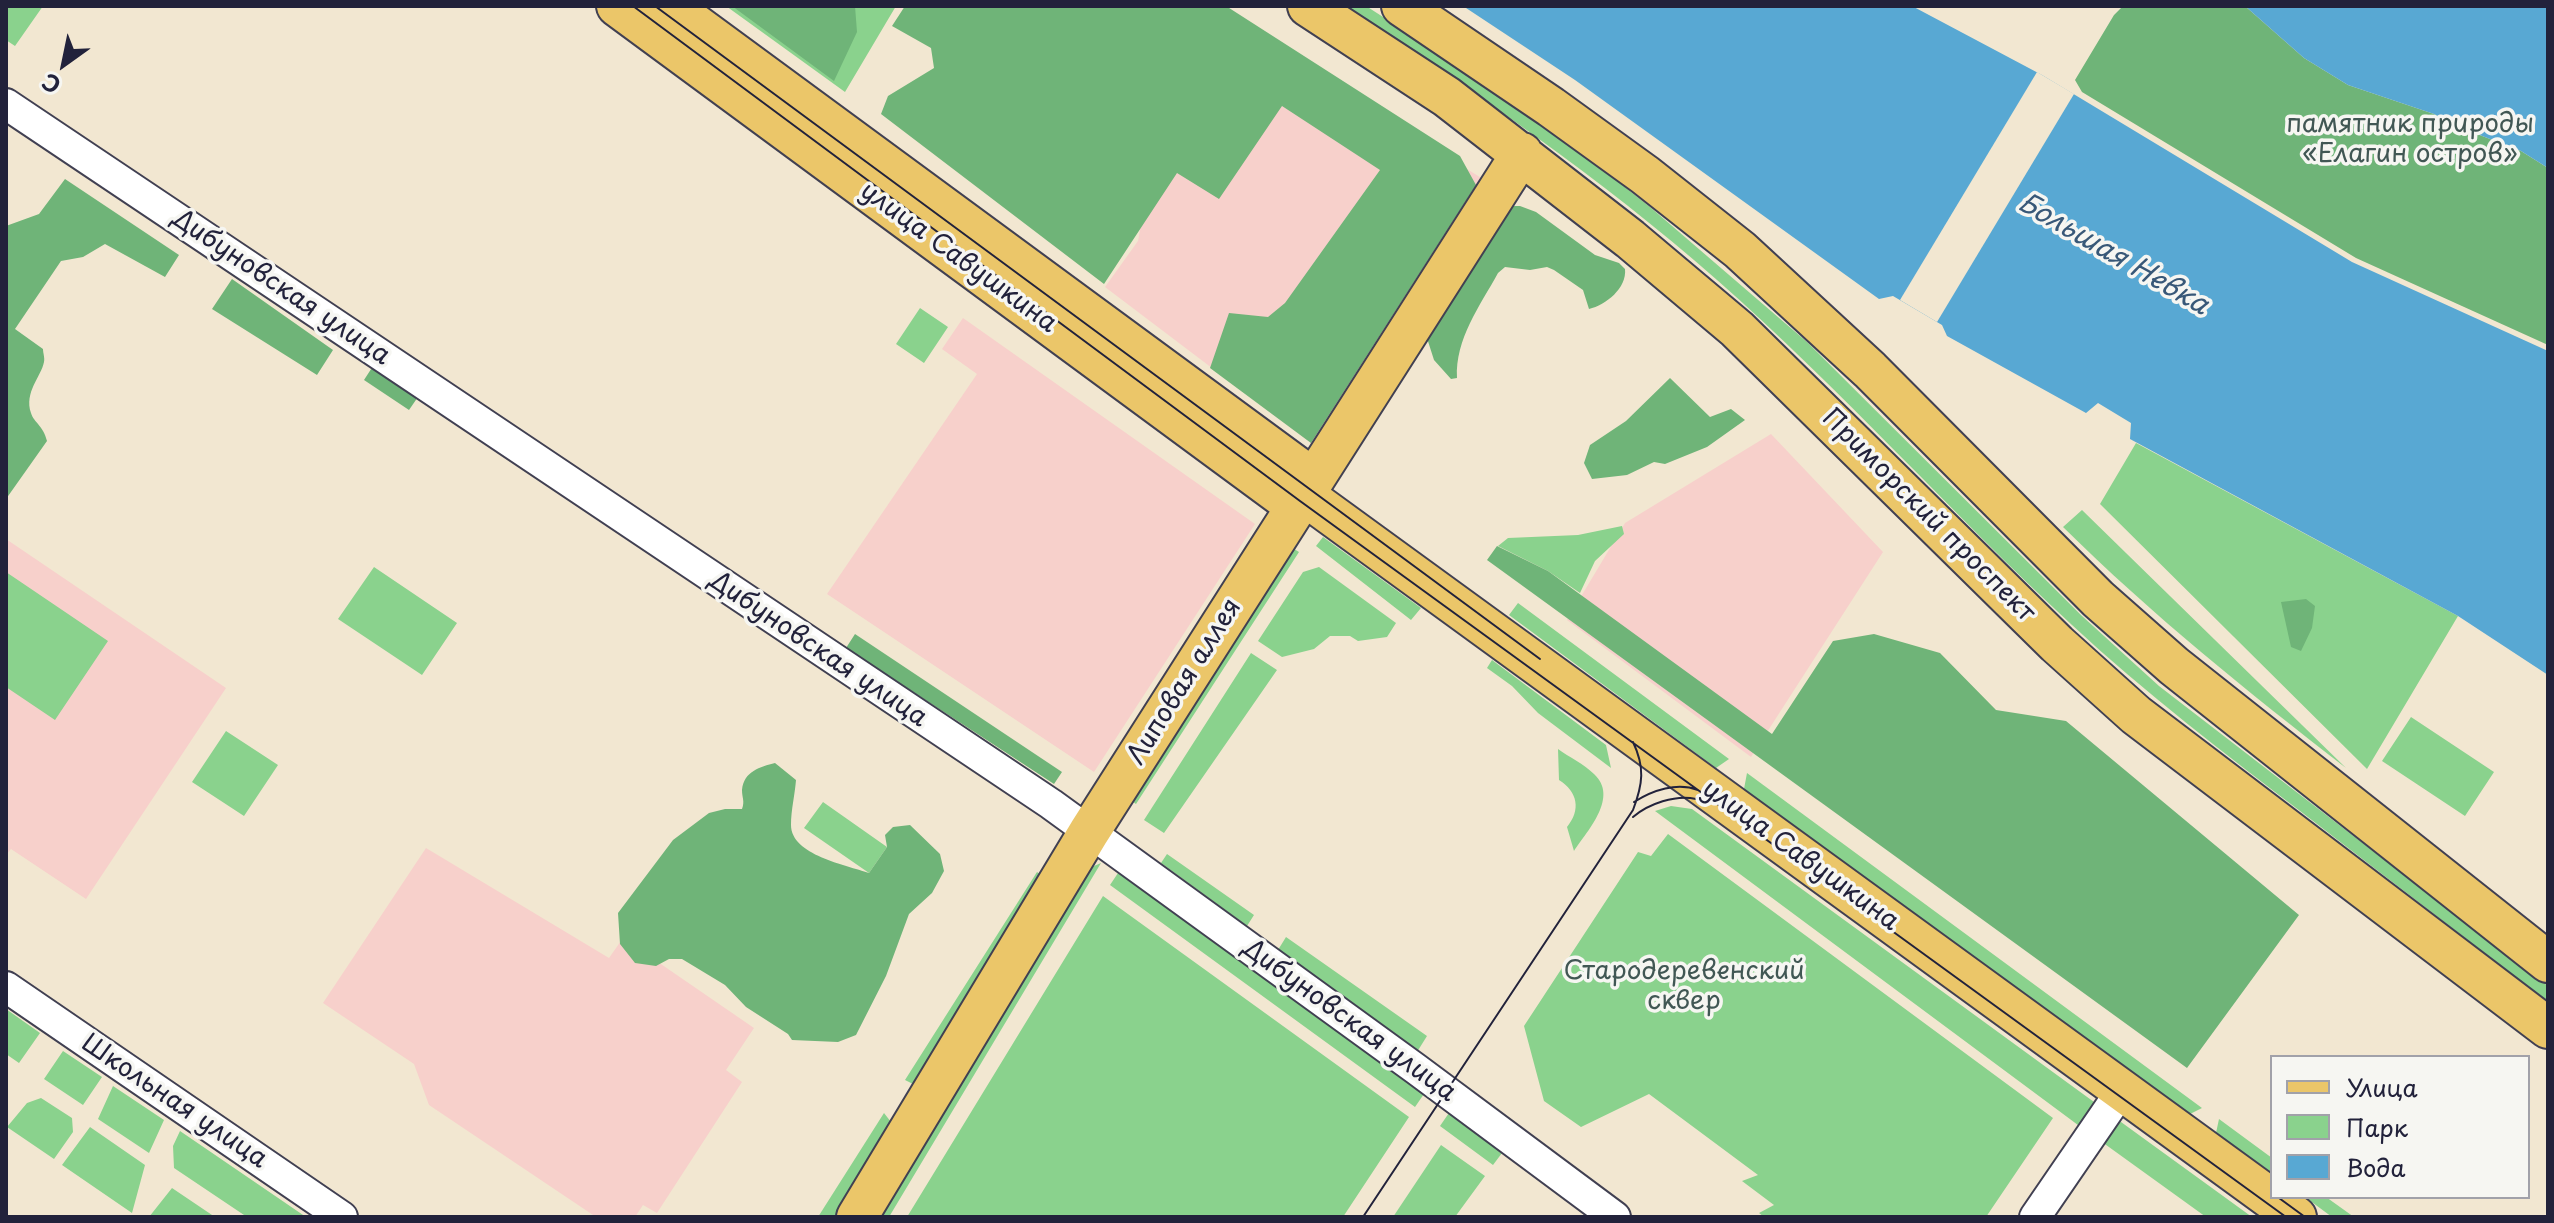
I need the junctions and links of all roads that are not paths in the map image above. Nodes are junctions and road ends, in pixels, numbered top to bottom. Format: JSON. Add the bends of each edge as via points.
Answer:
{"nodes":[{"id":1,"x":617,"y":6,"type":"edge"},
{"id":2,"x":670,"y":6,"type":"edge"},
{"id":3,"x":1308,"y":6,"type":"edge"},
{"id":4,"x":1402,"y":6,"type":"edge"},
{"id":5,"x":6,"y":104,"type":"edge"},
{"id":6,"x":1522,"y":153,"type":"junction"},
{"id":7,"x":1304,"y":495,"type":"junction"},
{"id":8,"x":1089,"y":832,"type":"junction"},
{"id":9,"x":2548,"y":962,"type":"edge"},
{"id":10,"x":6,"y":987,"type":"edge"},
{"id":11,"x":2548,"y":1028,"type":"edge"},
{"id":12,"x":2122,"y":1090,"type":"junction"},
{"id":13,"x":2270,"y":1198,"type":"edge"},
{"id":14,"x":2271,"y":1199,"type":"edge"},
{"id":15,"x":342,"y":1217,"type":"edge"},
{"id":16,"x":857,"y":1217,"type":"edge"},
{"id":17,"x":1615,"y":1217,"type":"edge"},
{"id":18,"x":2035,"y":1217,"type":"edge"},
{"id":19,"x":2296,"y":1217,"type":"edge"}],
"edges":[{"from":1,"to":7,"type":"main road","name":"улица Савушкина","via":[[1282,496]]},
{"from":2,"to":7,"type":"main road","name":"улица Савушкина","via":[[1301,470]]},
{"from":3,"to":6,"type":"main road","name":"Приморский проспект"},
{"from":4,"to":9,"type":"main road","via":[[1551,107],[1740,250],[1870,370],[2098,599],[2174,666]]},
{"from":5,"to":8,"type":"street","name":"Дибуновская улица"},
{"from":6,"to":7,"type":"main road","name":"Липовая аллея"},
{"from":6,"to":11,"type":"main road","name":"Приморский проспект","via":[[1737,329],[2136,715]]},
{"from":7,"to":8,"type":"main road","name":"Липовая аллея"},
{"from":7,"to":12,"type":"main road","name":"улица Савушкина"},
{"from":8,"to":16,"type":"main road","name":"Липовая аллея"},
{"from":8,"to":17,"type":"street","name":"Дибуновская улица"},
{"from":10,"to":15,"type":"street","name":"Школьная улица"},
{"from":12,"to":13,"type":"main road","name":"улица Савушкина"},
{"from":12,"to":18,"type":"street"},
{"from":14,"to":19,"type":"main road","name":"улица Савушкина"}]}
